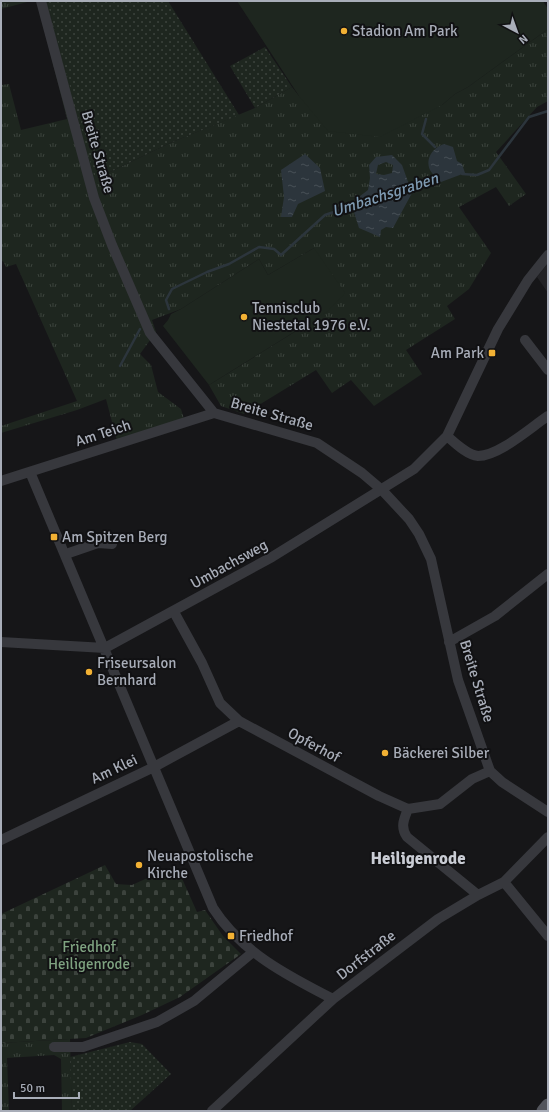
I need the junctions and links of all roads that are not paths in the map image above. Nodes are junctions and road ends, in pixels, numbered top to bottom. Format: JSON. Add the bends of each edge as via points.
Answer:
{"nodes":[{"id":1,"x":41,"y":1,"type":"edge"},
{"id":2,"x":548,"y":255,"type":"edge"},
{"id":3,"x":525,"y":340,"type":"dead end"},
{"id":4,"x":548,"y":370,"type":"edge"},
{"id":5,"x":214,"y":413,"type":"junction"},
{"id":6,"x":548,"y":416,"type":"edge"},
{"id":7,"x":447,"y":436,"type":"junction"},
{"id":8,"x":30,"y":472,"type":"junction"},
{"id":9,"x":1,"y":480,"type":"edge"},
{"id":10,"x":382,"y":490,"type":"junction"},
{"id":11,"x":112,"y":544,"type":"dead end"},
{"id":12,"x":66,"y":554,"type":"junction"},
{"id":13,"x":548,"y":574,"type":"edge"},
{"id":14,"x":174,"y":612,"type":"junction"},
{"id":15,"x":1,"y":642,"type":"edge"},
{"id":16,"x":449,"y":642,"type":"junction"},
{"id":17,"x":105,"y":648,"type":"junction"},
{"id":18,"x":239,"y":721,"type":"junction"},
{"id":19,"x":154,"y":766,"type":"junction"},
{"id":20,"x":490,"y":771,"type":"junction"},
{"id":21,"x":408,"y":809,"type":"junction"},
{"id":22,"x":548,"y":812,"type":"edge"},
{"id":23,"x":548,"y":838,"type":"edge"},
{"id":24,"x":1,"y":840,"type":"edge"},
{"id":25,"x":504,"y":882,"type":"junction"},
{"id":26,"x":478,"y":895,"type":"junction"},
{"id":27,"x":548,"y":936,"type":"edge"},
{"id":28,"x":253,"y":952,"type":"junction"},
{"id":29,"x":333,"y":999,"type":"junction"},
{"id":30,"x":54,"y":1047,"type":"dead end"},
{"id":31,"x":548,"y":1105,"type":"edge"},
{"id":32,"x":215,"y":1110,"type":"edge"},
{"id":33,"x":544,"y":1111,"type":"edge"}],
"edges":[{"from":1,"to":5,"type":"street","name":"Breite Straße","via":[[94,198],[112,245],[150,333]]},
{"from":2,"to":7,"type":"street","name":"Umbachsweg","via":[[528,280],[498,329]]},
{"from":3,"to":4,"type":"street"},
{"from":5,"to":8,"type":"street","name":"Am Teich"},
{"from":5,"to":10,"type":"street","name":"Breite Straße","via":[[317,442]]},
{"from":6,"to":7,"type":"street","via":[[492,453],[477,456]]},
{"from":7,"to":10,"type":"street","name":"Umbachsweg","via":[[414,469]]},
{"from":8,"to":9,"type":"street","name":"Am Teich"},
{"from":8,"to":12,"type":"street"},
{"from":10,"to":14,"type":"street","name":"Umbachsweg","via":[[272,557]]},
{"from":10,"to":16,"type":"street","name":"Breite Straße","via":[[419,534],[431,559]]},
{"from":11,"to":12,"type":"street","via":[[98,543]]},
{"from":12,"to":17,"type":"street"},
{"from":13,"to":16,"type":"street","via":[[489,619]]},
{"from":14,"to":17,"type":"street","name":"Umbachsweg"},
{"from":14,"to":18,"type":"street","name":"Opferhof","via":[[220,703]]},
{"from":15,"to":17,"type":"street"},
{"from":16,"to":20,"type":"street","name":"Breite Straße","via":[[458,680]]},
{"from":17,"to":19,"type":"street"},
{"from":18,"to":19,"type":"street","name":"Am Klei"},
{"from":18,"to":21,"type":"street","name":"Opferhof"},
{"from":19,"to":24,"type":"street","name":"Am Klei"},
{"from":19,"to":28,"type":"street","via":[[213,908],[230,931]]},
{"from":20,"to":21,"type":"street","via":[[472,780],[440,804]]},
{"from":20,"to":22,"type":"street","name":"Breite Straße","via":[[502,782]]},
{"from":21,"to":26,"type":"street","via":[[403,824],[403,831],[407,837]]},
{"from":23,"to":25,"type":"street","name":"Dorfstraße"},
{"from":25,"to":26,"type":"street","name":"Dorfstraße"},
{"from":25,"to":27,"type":"street"},
{"from":26,"to":29,"type":"street","name":"Dorfstraße","via":[[438,919]]},
{"from":28,"to":29,"type":"street","via":[[290,977]]},
{"from":28,"to":30,"type":"street","via":[[194,1001],[157,1022],[83,1047]]},
{"from":29,"to":32,"type":"street","name":"Dorfstraße"},
{"from":31,"to":33,"type":"main road"}]}
